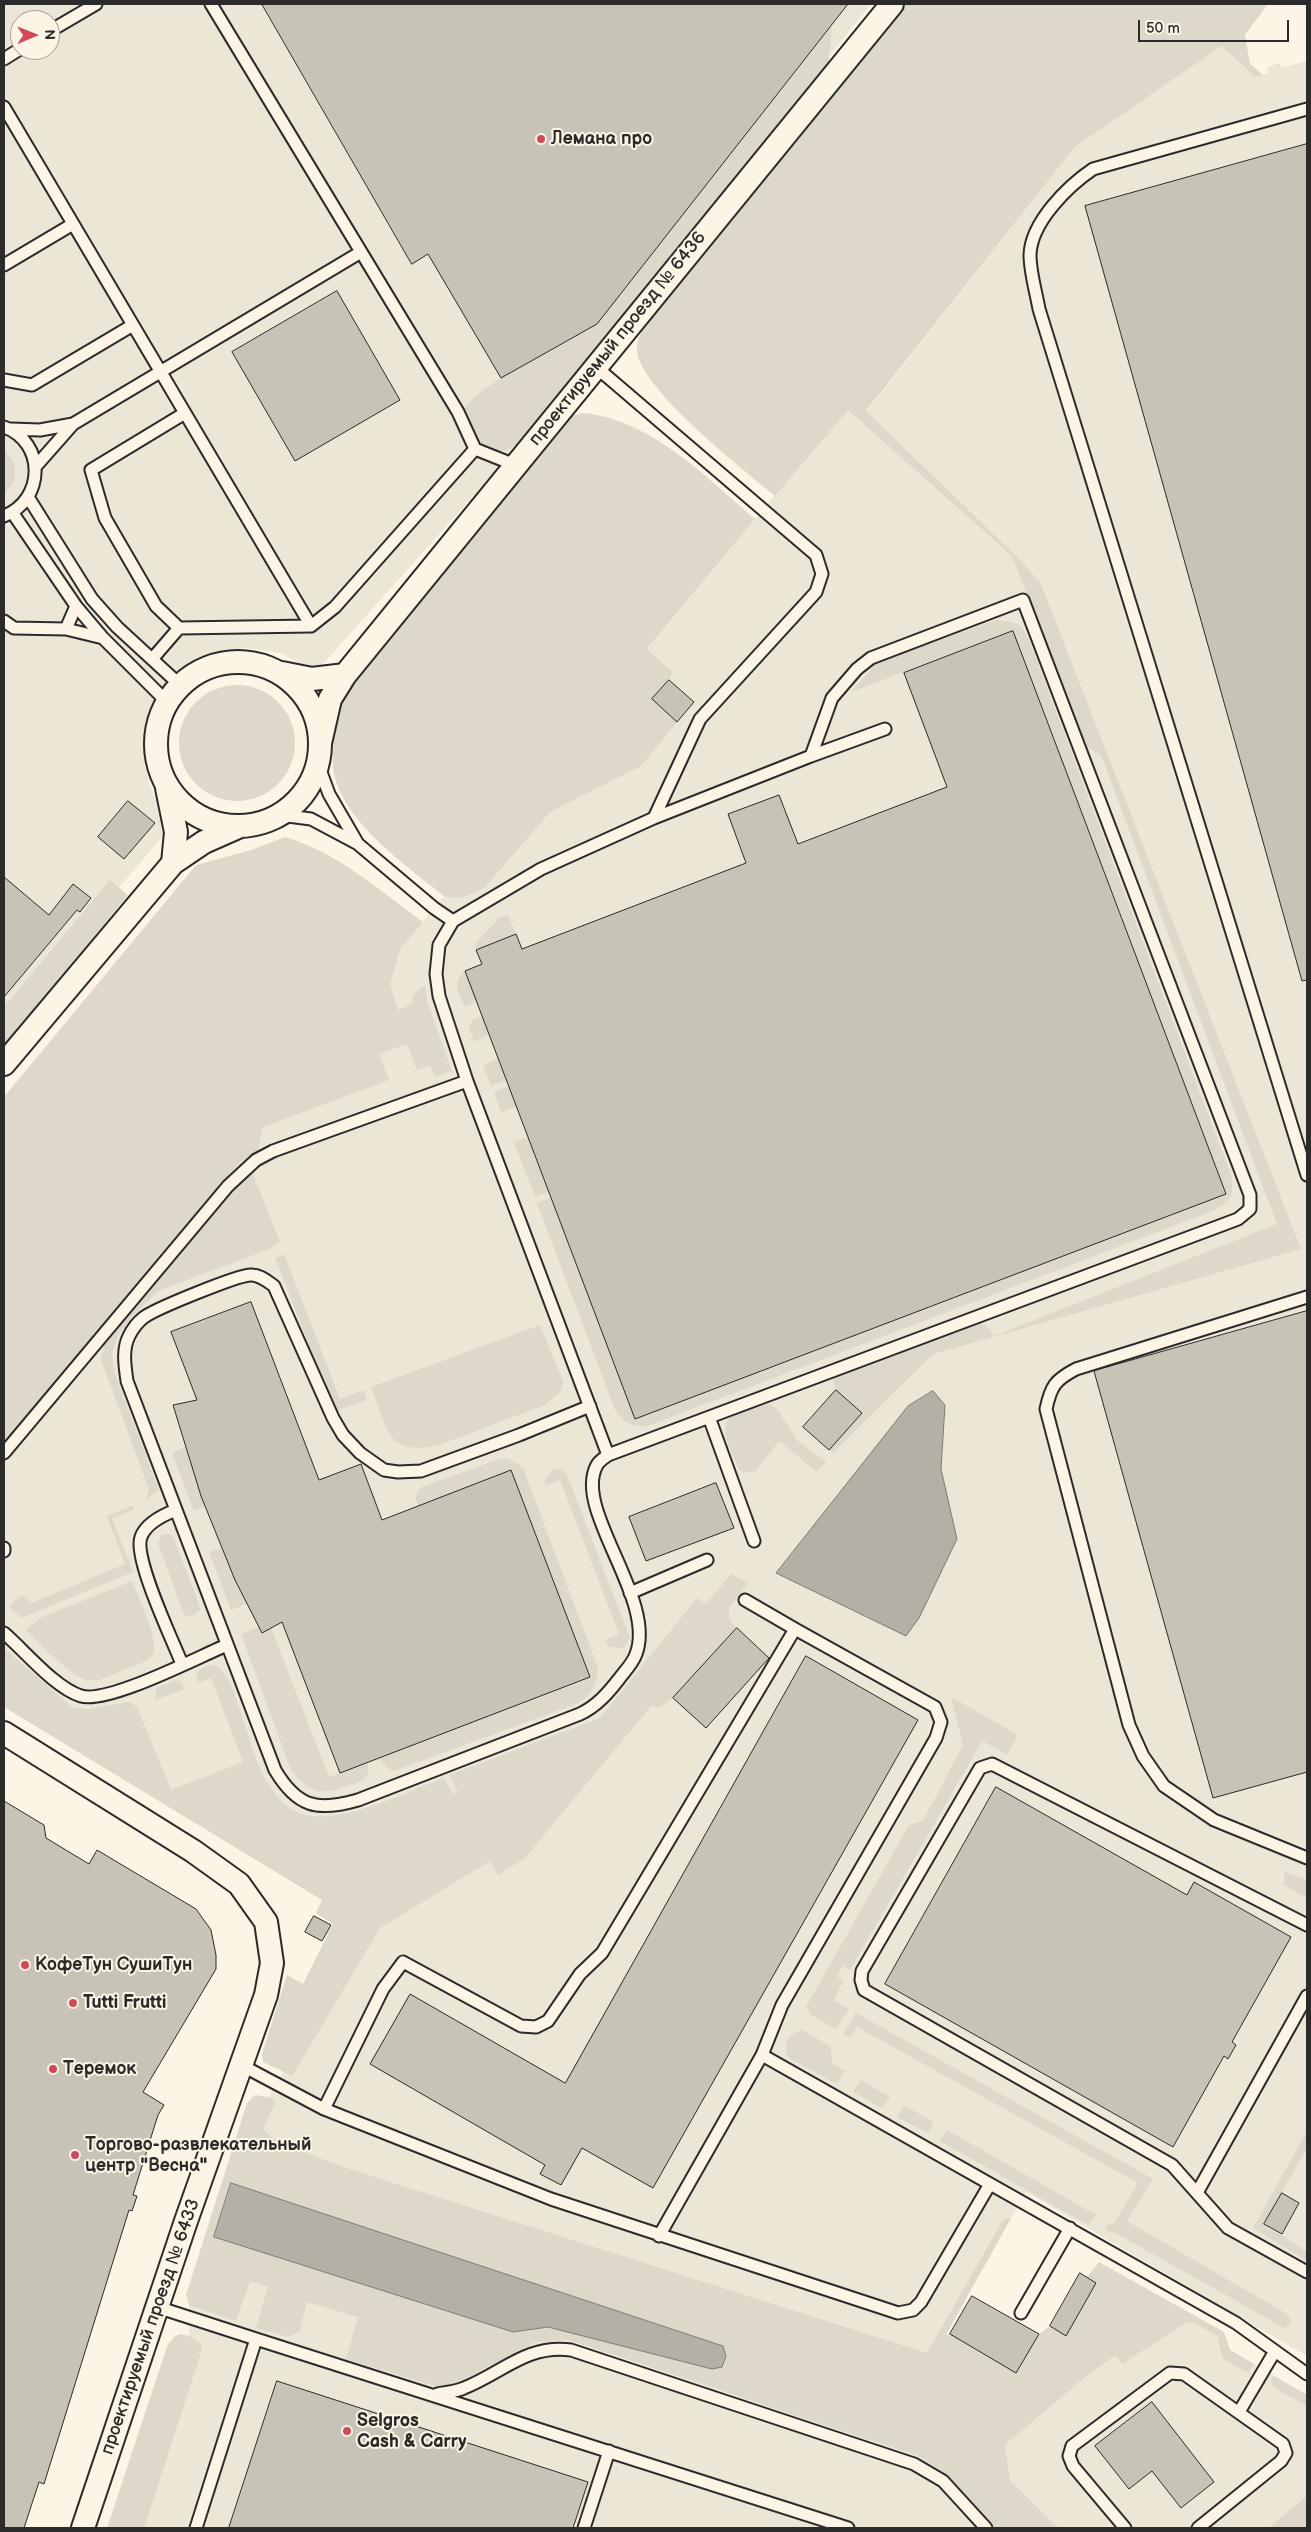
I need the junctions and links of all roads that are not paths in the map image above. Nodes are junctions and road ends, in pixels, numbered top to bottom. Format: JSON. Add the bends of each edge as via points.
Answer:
{"nodes":[{"id":1,"x":96,"y":4,"type":"edge"},
{"id":2,"x":211,"y":4,"type":"edge"},
{"id":3,"x":892,"y":4,"type":"edge"},
{"id":4,"x":60,"y":25,"type":"edge"},
{"id":5,"x":4,"y":107,"type":"edge"},
{"id":6,"x":1307,"y":109,"type":"edge"},
{"id":7,"x":73,"y":224,"type":"junction"},
{"id":8,"x":361,"y":252,"type":"junction"},
{"id":9,"x":4,"y":265,"type":"edge"},
{"id":10,"x":133,"y":325,"type":"junction"},
{"id":11,"x":596,"y":368,"type":"junction"},
{"id":12,"x":160,"y":372,"type":"junction"},
{"id":13,"x":4,"y":380,"type":"edge"},
{"id":14,"x":185,"y":413,"type":"junction"},
{"id":15,"x":73,"y":424,"type":"junction"},
{"id":16,"x":7,"y":428,"type":"edge"},
{"id":17,"x":475,"y":449,"type":"junction"},
{"id":18,"x":515,"y":465,"type":"junction"},
{"id":19,"x":36,"y":466,"type":"junction"},
{"id":20,"x":28,"y":497,"type":"junction"},
{"id":21,"x":8,"y":514,"type":"edge"},
{"id":22,"x":76,"y":606,"type":"junction"},
{"id":23,"x":4,"y":621,"type":"edge"},
{"id":24,"x":311,"y":626,"type":"junction"},
{"id":25,"x":179,"y":628,"type":"junction"},
{"id":26,"x":66,"y":629,"type":"junction"},
{"id":27,"x":103,"y":638,"type":"junction"},
{"id":28,"x":153,"y":658,"type":"junction"},
{"id":29,"x":280,"y":673,"type":"junction"},
{"id":30,"x":345,"y":675,"type":"junction"},
{"id":31,"x":173,"y":693,"type":"junction"},
{"id":32,"x":885,"y":729,"type":"dead end"},
{"id":33,"x":319,"y":753,"type":"junction"},
{"id":34,"x":810,"y":756,"type":"junction"},
{"id":35,"x":166,"y":785,"type":"junction"},
{"id":36,"x":280,"y":815,"type":"junction"},
{"id":37,"x":654,"y":818,"type":"junction"},
{"id":38,"x":238,"y":827,"type":"junction"},
{"id":39,"x":358,"y":844,"type":"junction"},
{"id":40,"x":173,"y":863,"type":"junction"},
{"id":41,"x":453,"y":921,"type":"junction"},
{"id":42,"x":4,"y":1064,"type":"edge"},
{"id":43,"x":468,"y":1081,"type":"junction"},
{"id":44,"x":1307,"y":1175,"type":"edge"},
{"id":45,"x":1307,"y":1298,"type":"edge"},
{"id":46,"x":590,"y":1406,"type":"junction"},
{"id":47,"x":709,"y":1417,"type":"junction"},
{"id":48,"x":4,"y":1453,"type":"edge"},
{"id":49,"x":608,"y":1455,"type":"junction"},
{"id":50,"x":176,"y":1510,"type":"junction"},
{"id":51,"x":754,"y":1541,"type":"dead end"},
{"id":52,"x":707,"y":1560,"type":"dead end"},
{"id":53,"x":630,"y":1593,"type":"junction"},
{"id":54,"x":745,"y":1600,"type":"dead end"},
{"id":55,"x":795,"y":1629,"type":"junction"},
{"id":56,"x":4,"y":1633,"type":"edge"},
{"id":57,"x":227,"y":1645,"type":"junction"},
{"id":58,"x":182,"y":1664,"type":"junction"},
{"id":59,"x":4,"y":1733,"type":"edge"},
{"id":60,"x":1307,"y":1858,"type":"edge"},
{"id":61,"x":1307,"y":1925,"type":"edge"},
{"id":62,"x":1307,"y":1996,"type":"edge"},
{"id":63,"x":762,"y":2055,"type":"junction"},
{"id":64,"x":241,"y":2065,"type":"junction"},
{"id":65,"x":324,"y":2109,"type":"junction"},
{"id":66,"x":990,"y":2184,"type":"junction"},
{"id":67,"x":1198,"y":2192,"type":"junction"},
{"id":68,"x":1070,"y":2228,"type":"junction"},
{"id":69,"x":660,"y":2236,"type":"junction"},
{"id":70,"x":1307,"y":2272,"type":"edge"},
{"id":71,"x":157,"y":2307,"type":"junction"},
{"id":72,"x":1021,"y":2313,"type":"dead end"},
{"id":73,"x":256,"y":2339,"type":"junction"},
{"id":74,"x":1275,"y":2351,"type":"junction"},
{"id":75,"x":1307,"y":2374,"type":"edge"},
{"id":76,"x":434,"y":2395,"type":"junction"},
{"id":77,"x":1240,"y":2412,"type":"junction"},
{"id":78,"x":609,"y":2451,"type":"junction"},
{"id":79,"x":83,"y":2528,"type":"edge"},
{"id":80,"x":196,"y":2528,"type":"edge"},
{"id":81,"x":584,"y":2528,"type":"edge"},
{"id":82,"x":848,"y":2528,"type":"edge"},
{"id":83,"x":986,"y":2528,"type":"edge"},
{"id":84,"x":1125,"y":2528,"type":"edge"},
{"id":85,"x":1198,"y":2528,"type":"edge"}],
"edges":[{"from":1,"to":4,"type":"lane"},
{"from":2,"to":8,"type":"lane"},
{"from":3,"to":11,"type":"street","name":"проектируемый проезд № 6436"},
{"from":5,"to":7,"type":"lane"},
{"from":6,"to":44,"type":"lane","via":[[1093,169],[1074,182],[1055,202],[1039,228],[1030,254],[1039,309]]},
{"from":7,"to":9,"type":"lane"},
{"from":7,"to":10,"type":"lane"},
{"from":8,"to":12,"type":"lane"},
{"from":8,"to":17,"type":"lane","via":[[458,412]]},
{"from":10,"to":12,"type":"lane"},
{"from":10,"to":13,"type":"lane","via":[[32,384]]},
{"from":11,"to":18,"type":"street","name":"проектируемый проезд № 6436"},
{"from":11,"to":37,"type":"lane","via":[[816,555],[822,574],[816,592],[700,719]]},
{"from":12,"to":14,"type":"lane"},
{"from":12,"to":15,"type":"lane"},
{"from":14,"to":24,"type":"lane"},
{"from":14,"to":25,"type":"lane","via":[[91,470],[105,518],[156,606]]},
{"from":15,"to":16,"type":"lane","via":[[40,430]]},
{"from":15,"to":19,"type":"lane"},
{"from":16,"to":19,"type":"lane","via":[[28,445]]},
{"from":17,"to":18,"type":"lane"},
{"from":17,"to":24,"type":"lane","via":[[335,607]]},
{"from":18,"to":30,"type":"street","name":"проектируемый проезд № 6436"},
{"from":19,"to":20,"type":"lane","via":[[35,482]]},
{"from":20,"to":21,"type":"lane"},
{"from":20,"to":28,"type":"lane","via":[[92,599],[117,627]]},
{"from":21,"to":22,"type":"lane"},
{"from":22,"to":26,"type":"lane"},
{"from":22,"to":27,"type":"lane"},
{"from":23,"to":26,"type":"lane","via":[[14,628]]},
{"from":24,"to":25,"type":"lane"},
{"from":25,"to":28,"type":"lane"},
{"from":26,"to":27,"type":"lane"},
{"from":27,"to":31,"type":"lane"},
{"from":28,"to":31,"type":"lane"},
{"from":29,"to":30,"type":"street","via":[[312,679]]},
{"from":29,"to":31,"type":"street","via":[[261,664],[218,663],[197,672]]},
{"from":29,"to":33,"type":"street","via":[[310,702],[318,722]]},
{"from":30,"to":33,"type":"street","name":"проектируемый проезд № 6436","via":[[330,699]]},
{"from":31,"to":35,"type":"street","via":[[158,722],[155,743],[158,765]]},
{"from":32,"to":34,"type":"lane"},
{"from":33,"to":36,"type":"street","via":[[306,790]]},
{"from":33,"to":39,"type":"lane","via":[[330,794]]},
{"from":34,"to":37,"type":"lane"},
{"from":34,"to":47,"type":"lane","via":[[832,698],[871,658],[1023,600],[1250,1195],[1250,1209],[1238,1219]]},
{"from":35,"to":38,"type":"street","via":[[196,816]]},
{"from":35,"to":40,"type":"street","via":[[176,832]]},
{"from":36,"to":38,"type":"street","via":[[260,824]]},
{"from":36,"to":39,"type":"lane","via":[[311,819]]},
{"from":37,"to":41,"type":"lane","via":[[541,869]]},
{"from":38,"to":40,"type":"street","via":[[204,842]]},
{"from":39,"to":41,"type":"lane"},
{"from":40,"to":42,"type":"street"},
{"from":41,"to":43,"type":"lane","via":[[440,945],[436,974],[439,996]]},
{"from":43,"to":46,"type":"lane"},
{"from":43,"to":48,"type":"lane","via":[[256,1160],[228,1186]]},
{"from":45,"to":60,"type":"lane","via":[[1076,1370],[1059,1378],[1050,1392],[1046,1409],[1129,1725],[1143,1756],[1164,1786],[1214,1820]]},
{"from":46,"to":49,"type":"lane"},
{"from":46,"to":50,"type":"lane","via":[[421,1471],[384,1470],[360,1453],[343,1435],[318,1388],[274,1286],[251,1274],[158,1309],[144,1318],[125,1347],[127,1381]]},
{"from":47,"to":49,"type":"lane"},
{"from":47,"to":51,"type":"lane"},
{"from":49,"to":53,"type":"lane","via":[[597,1464],[592,1477],[593,1498]]},
{"from":50,"to":57,"type":"lane"},
{"from":50,"to":58,"type":"lane","via":[[150,1524],[140,1537],[139,1548]]},
{"from":52,"to":53,"type":"lane"},
{"from":53,"to":57,"type":"lane","via":[[639,1630],[636,1654],[593,1708],[358,1800],[326,1807],[312,1806],[296,1798],[284,1786]]},
{"from":54,"to":55,"type":"lane"},
{"from":55,"to":63,"type":"lane","via":[[934,1707],[941,1722],[936,1738],[782,2005]]},
{"from":55,"to":65,"type":"lane","via":[[602,1953],[580,1974],[548,2021],[536,2027],[521,2026],[403,1962],[383,1989]]},
{"from":56,"to":58,"type":"lane","via":[[59,1683],[82,1696],[107,1695]]},
{"from":57,"to":58,"type":"lane"},
{"from":59,"to":64,"type":"street","name":"проектируемый проезд № 6433","via":[[193,1851],[239,1884],[266,1922],[272,1963],[266,1995]]},
{"from":61,"to":67,"type":"lane","via":[[992,1764],[980,1768],[862,1971],[864,1990],[1172,2165]]},
{"from":62,"to":67,"type":"lane"},
{"from":63,"to":66,"type":"lane"},
{"from":63,"to":69,"type":"lane"},
{"from":64,"to":65,"type":"lane"},
{"from":64,"to":71,"type":"street","name":"проектируемый проезд № 6433"},
{"from":65,"to":69,"type":"lane","via":[[551,2199]]},
{"from":66,"to":68,"type":"lane"},
{"from":66,"to":69,"type":"lane","via":[[921,2302],[913,2310],[898,2313]]},
{"from":67,"to":70,"type":"lane","via":[[1228,2228]]},
{"from":68,"to":72,"type":"lane"},
{"from":68,"to":74,"type":"lane","via":[[1236,2323]]},
{"from":71,"to":73,"type":"lane"},
{"from":71,"to":79,"type":"street","name":"проектируемый проезд № 6433"},
{"from":73,"to":76,"type":"lane"},
{"from":73,"to":80,"type":"lane"},
{"from":74,"to":75,"type":"lane"},
{"from":74,"to":77,"type":"lane"},
{"from":76,"to":78,"type":"lane"},
{"from":76,"to":83,"type":"lane","via":[[463,2389],[538,2350],[571,2350],[914,2464],[943,2481]]},
{"from":77,"to":84,"type":"lane","via":[[1184,2374],[1170,2373],[1072,2446],[1069,2456],[1073,2466]]},
{"from":77,"to":85,"type":"lane","via":[[1283,2444],[1286,2453],[1281,2461]]},
{"from":78,"to":81,"type":"lane"},
{"from":78,"to":82,"type":"lane"}]}
